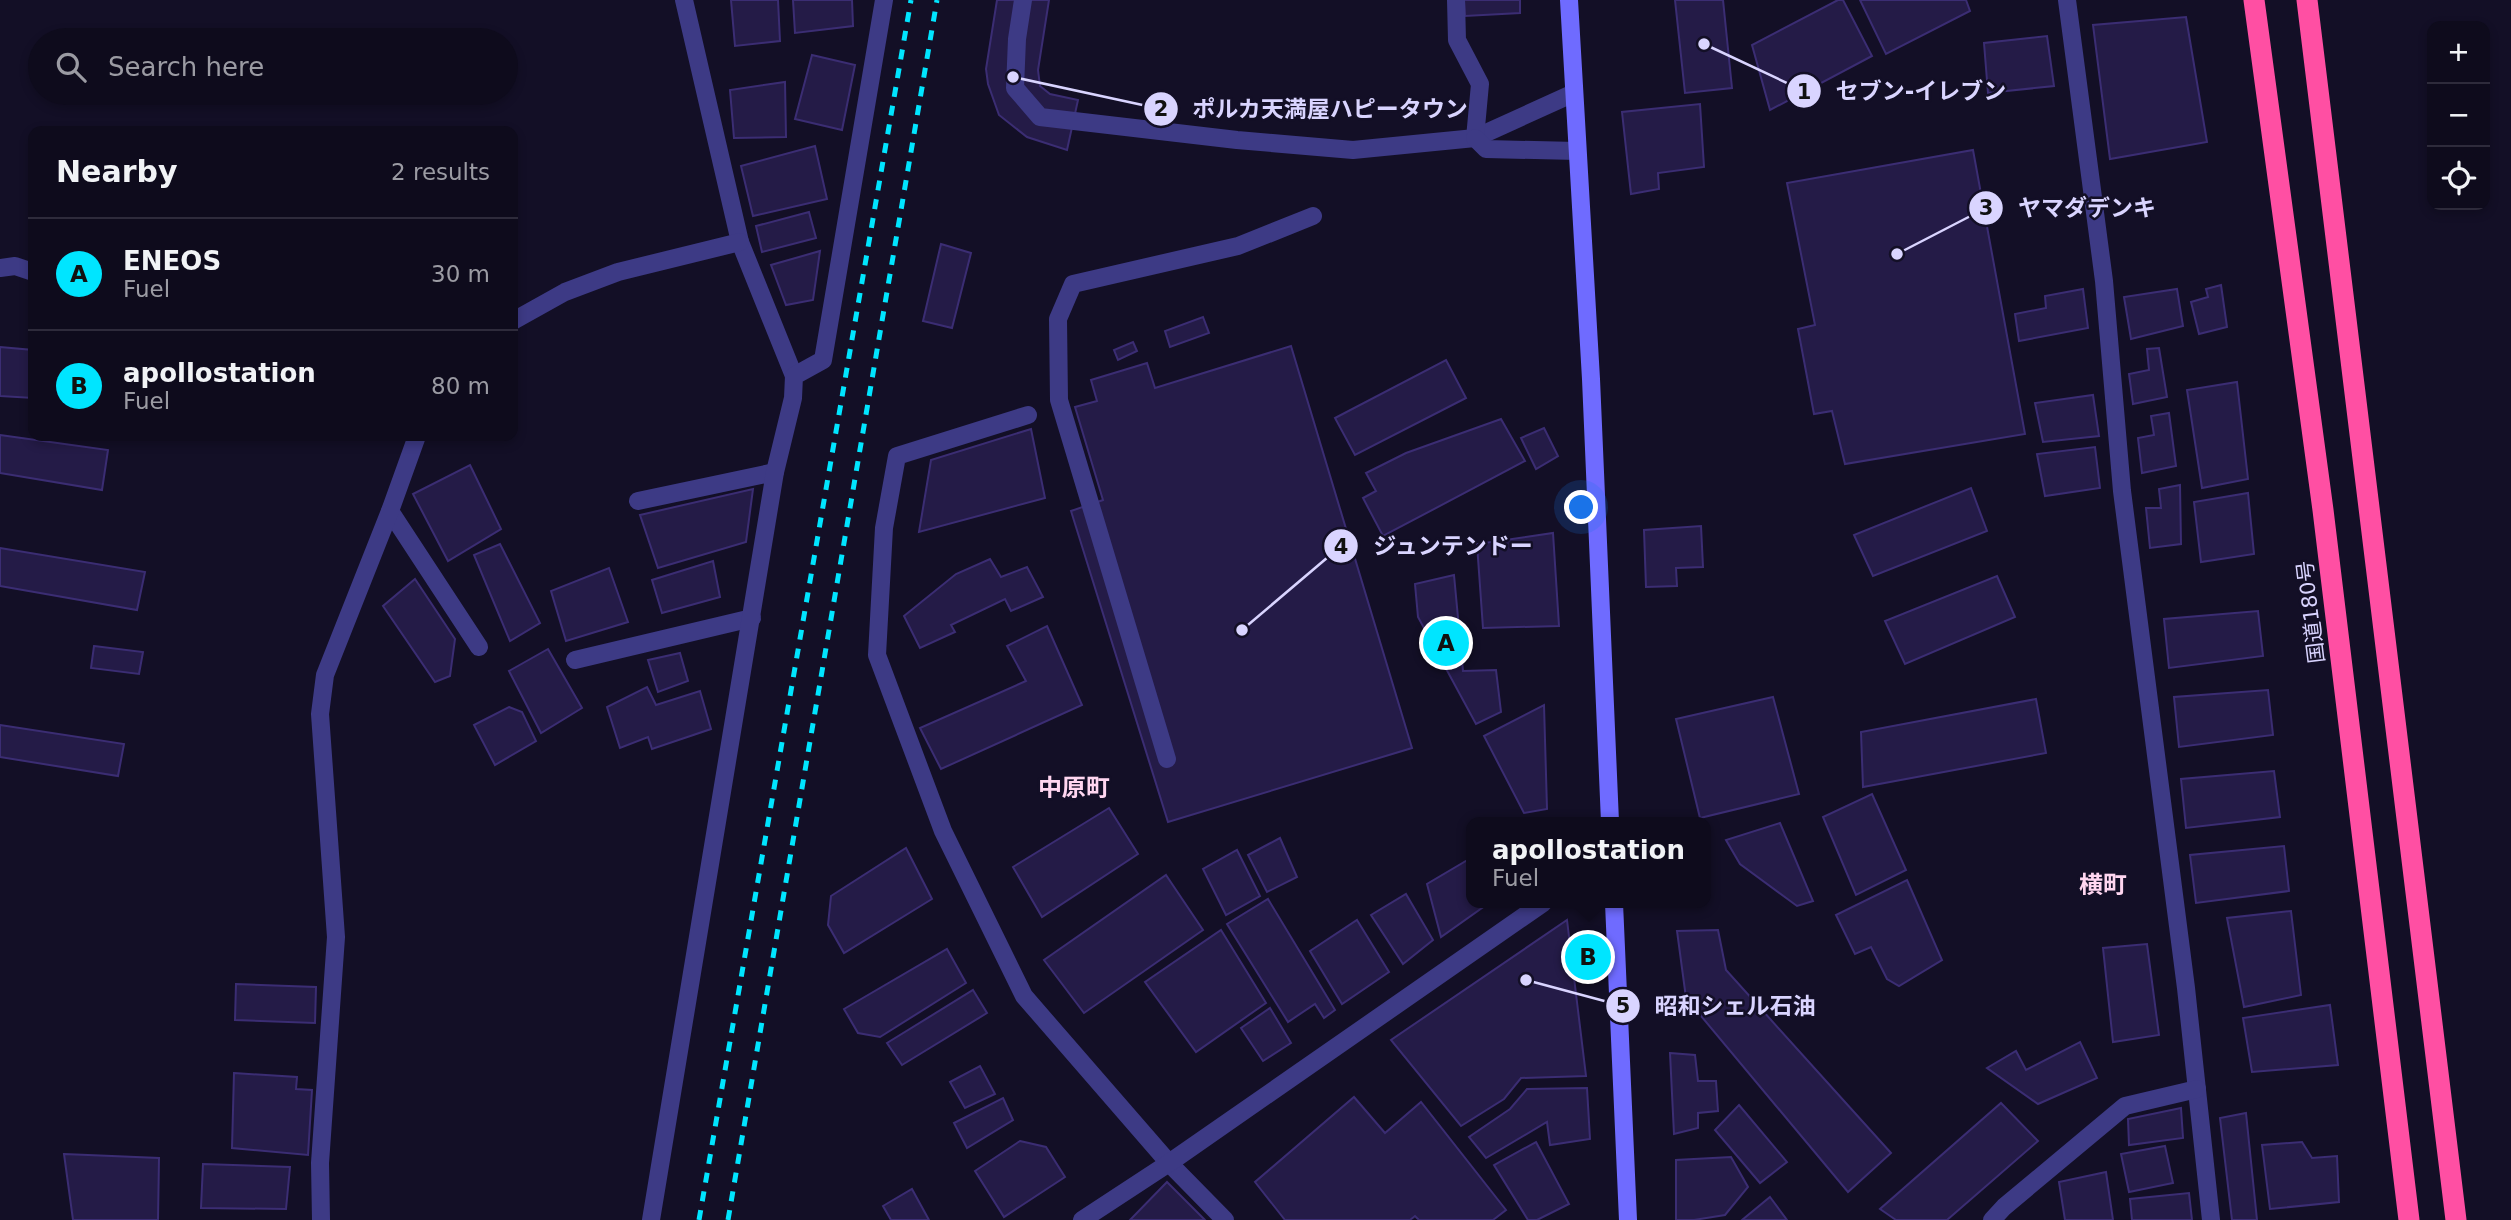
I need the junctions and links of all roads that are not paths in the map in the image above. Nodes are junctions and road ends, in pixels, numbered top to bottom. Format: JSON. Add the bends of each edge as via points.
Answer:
{"nodes":[{"id":1,"x":684,"y":0,"type":"edge"},
{"id":2,"x":884,"y":0,"type":"edge"},
{"id":3,"x":1023,"y":0,"type":"edge"},
{"id":4,"x":1457,"y":0,"type":"edge"},
{"id":5,"x":1569,"y":0,"type":"edge"},
{"id":6,"x":2067,"y":0,"type":"edge"},
{"id":7,"x":2254,"y":0,"type":"edge"},
{"id":8,"x":2307,"y":0,"type":"edge"},
{"id":9,"x":1441,"y":29,"type":"dead end"},
{"id":10,"x":1457,"y":40,"type":"junction"},
{"id":11,"x":1574,"y":93,"type":"junction"},
{"id":12,"x":1475,"y":138,"type":"junction"},
{"id":13,"x":1577,"y":151,"type":"junction"},
{"id":14,"x":1313,"y":216,"type":"dead end"},
{"id":15,"x":740,"y":242,"type":"junction"},
{"id":16,"x":0,"y":268,"type":"edge"},
{"id":17,"x":28,"y":270,"type":"edge"},
{"id":18,"x":518,"y":318,"type":"edge"},
{"id":19,"x":794,"y":376,"type":"junction"},
{"id":20,"x":1028,"y":415,"type":"dead end"},
{"id":21,"x":415,"y":441,"type":"edge"},
{"id":22,"x":775,"y":472,"type":"junction"},
{"id":23,"x":638,"y":502,"type":"dead end"},
{"id":24,"x":390,"y":511,"type":"junction"},
{"id":25,"x":752,"y":618,"type":"junction"},
{"id":26,"x":479,"y":647,"type":"dead end"},
{"id":27,"x":575,"y":660,"type":"dead end"},
{"id":28,"x":1167,"y":759,"type":"dead end"},
{"id":29,"x":1610,"y":817,"type":"edge"},
{"id":30,"x":1535,"y":908,"type":"edge"},
{"id":31,"x":1614,"y":908,"type":"edge"},
{"id":32,"x":2197,"y":1089,"type":"junction"},
{"id":33,"x":1169,"y":1163,"type":"junction"},
{"id":34,"x":321,"y":1220,"type":"edge"},
{"id":35,"x":651,"y":1220,"type":"edge"},
{"id":36,"x":1082,"y":1220,"type":"edge"},
{"id":37,"x":1225,"y":1220,"type":"edge"},
{"id":38,"x":1628,"y":1220,"type":"edge"},
{"id":39,"x":1992,"y":1220,"type":"edge"},
{"id":40,"x":2211,"y":1220,"type":"edge"},
{"id":41,"x":2409,"y":1220,"type":"edge"},
{"id":42,"x":2456,"y":1220,"type":"edge"}],
"edges":[{"from":1,"to":15,"type":"street"},
{"from":2,"to":19,"type":"street","via":[[823,360]]},
{"from":3,"to":12,"type":"street","via":[[1015,88],[1040,117],[1353,150]]},
{"from":4,"to":10,"type":"street"},
{"from":5,"to":11,"type":"street"},
{"from":6,"to":32,"type":"street","via":[[2104,281],[2122,491]]},
{"from":7,"to":41,"type":"highway","name":"国道180号","via":[[2323,510]]},
{"from":8,"to":42,"type":"highway"},
{"from":9,"to":10,"type":"street"},
{"from":10,"to":12,"type":"street","via":[[1480,84]]},
{"from":11,"to":12,"type":"street"},
{"from":11,"to":13,"type":"street"},
{"from":12,"to":13,"type":"street","via":[[1486,149]]},
{"from":13,"to":29,"type":"street"},
{"from":14,"to":28,"type":"street","via":[[1238,246],[1073,284],[1058,319],[1059,400]]},
{"from":15,"to":18,"type":"street","via":[[618,272],[565,292]]},
{"from":15,"to":19,"type":"street"},
{"from":16,"to":17,"type":"street"},
{"from":19,"to":22,"type":"street"},
{"from":20,"to":33,"type":"street","via":[[897,456],[884,528],[877,655],[943,831],[1024,996]]},
{"from":21,"to":24,"type":"street"},
{"from":22,"to":23,"type":"street"},
{"from":22,"to":25,"type":"street"},
{"from":24,"to":26,"type":"street"},
{"from":24,"to":34,"type":"street","via":[[325,675],[320,714],[336,937],[320,1163]]},
{"from":25,"to":27,"type":"street"},
{"from":25,"to":35,"type":"street"},
{"from":30,"to":33,"type":"street"},
{"from":31,"to":38,"type":"street"},
{"from":32,"to":39,"type":"street","via":[[2125,1106]]},
{"from":32,"to":40,"type":"street"},
{"from":33,"to":36,"type":"street"},
{"from":33,"to":37,"type":"street"}]}
